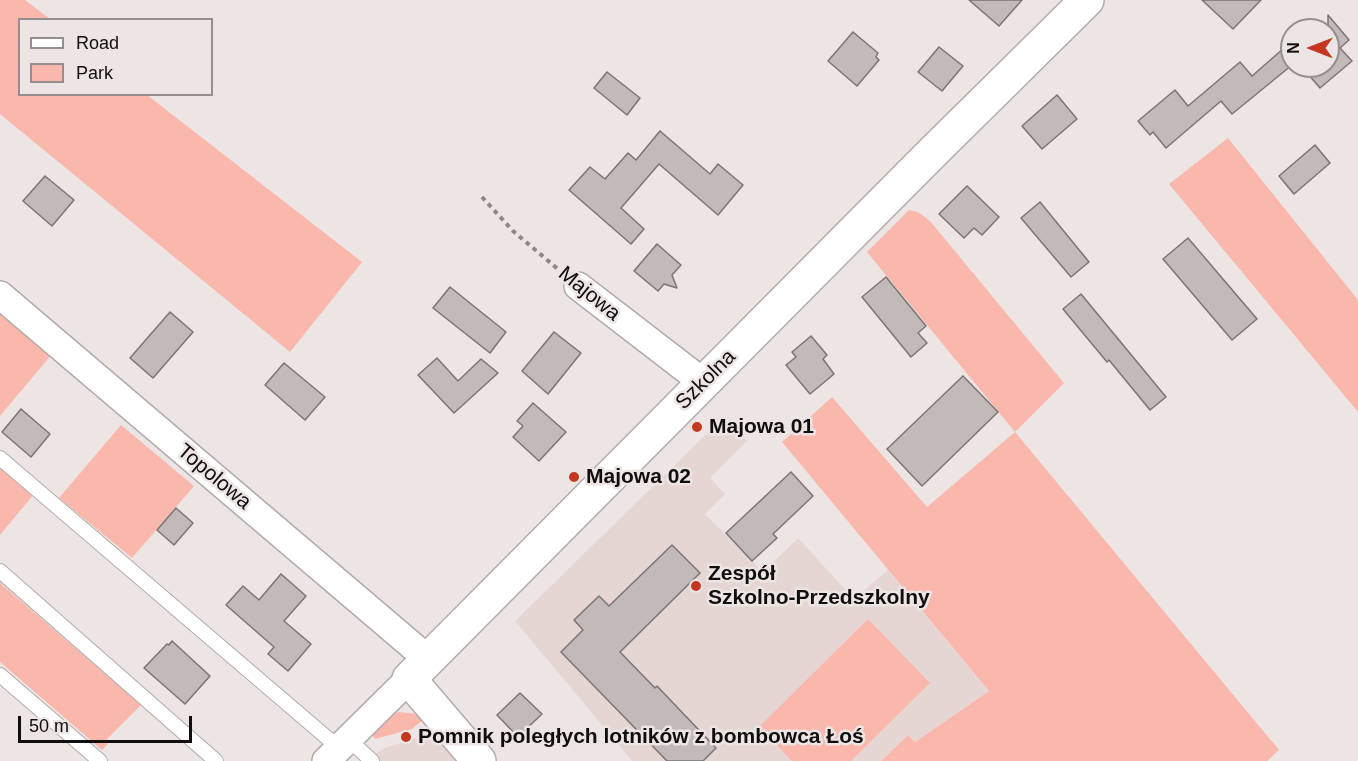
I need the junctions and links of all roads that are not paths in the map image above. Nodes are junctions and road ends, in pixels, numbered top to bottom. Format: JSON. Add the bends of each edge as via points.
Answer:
{"nodes":[{"id":1,"x":1087,"y":0,"type":"edge"},
{"id":2,"x":578,"y":286,"type":"road end"},
{"id":3,"x":0,"y":295,"type":"edge"},
{"id":4,"x":704,"y":383,"type":"junction"},
{"id":5,"x":0,"y":458,"type":"edge"},
{"id":6,"x":0,"y":571,"type":"edge"},
{"id":7,"x":419,"y":669,"type":"junction"},
{"id":8,"x":0,"y":675,"type":"edge"},
{"id":9,"x":338,"y":749,"type":"edge"},
{"id":10,"x":100,"y":761,"type":"edge"},
{"id":11,"x":216,"y":761,"type":"edge"},
{"id":12,"x":372,"y":761,"type":"edge"},
{"id":13,"x":479,"y":761,"type":"edge"}],
"edges":[{"from":1,"to":4,"type":"street","name":"Szkolna"},
{"from":2,"to":4,"type":"street","name":"Majowa"},
{"from":3,"to":7,"type":"street","name":"Topolowa"},
{"from":4,"to":7,"type":"street","name":"Szkolna"},
{"from":5,"to":9,"type":"lane"},
{"from":6,"to":11,"type":"lane"},
{"from":7,"to":9,"type":"street","name":"Szkolna"},
{"from":7,"to":13,"type":"street","name":"Topolowa"},
{"from":8,"to":10,"type":"lane"},
{"from":9,"to":12,"type":"lane"}]}
